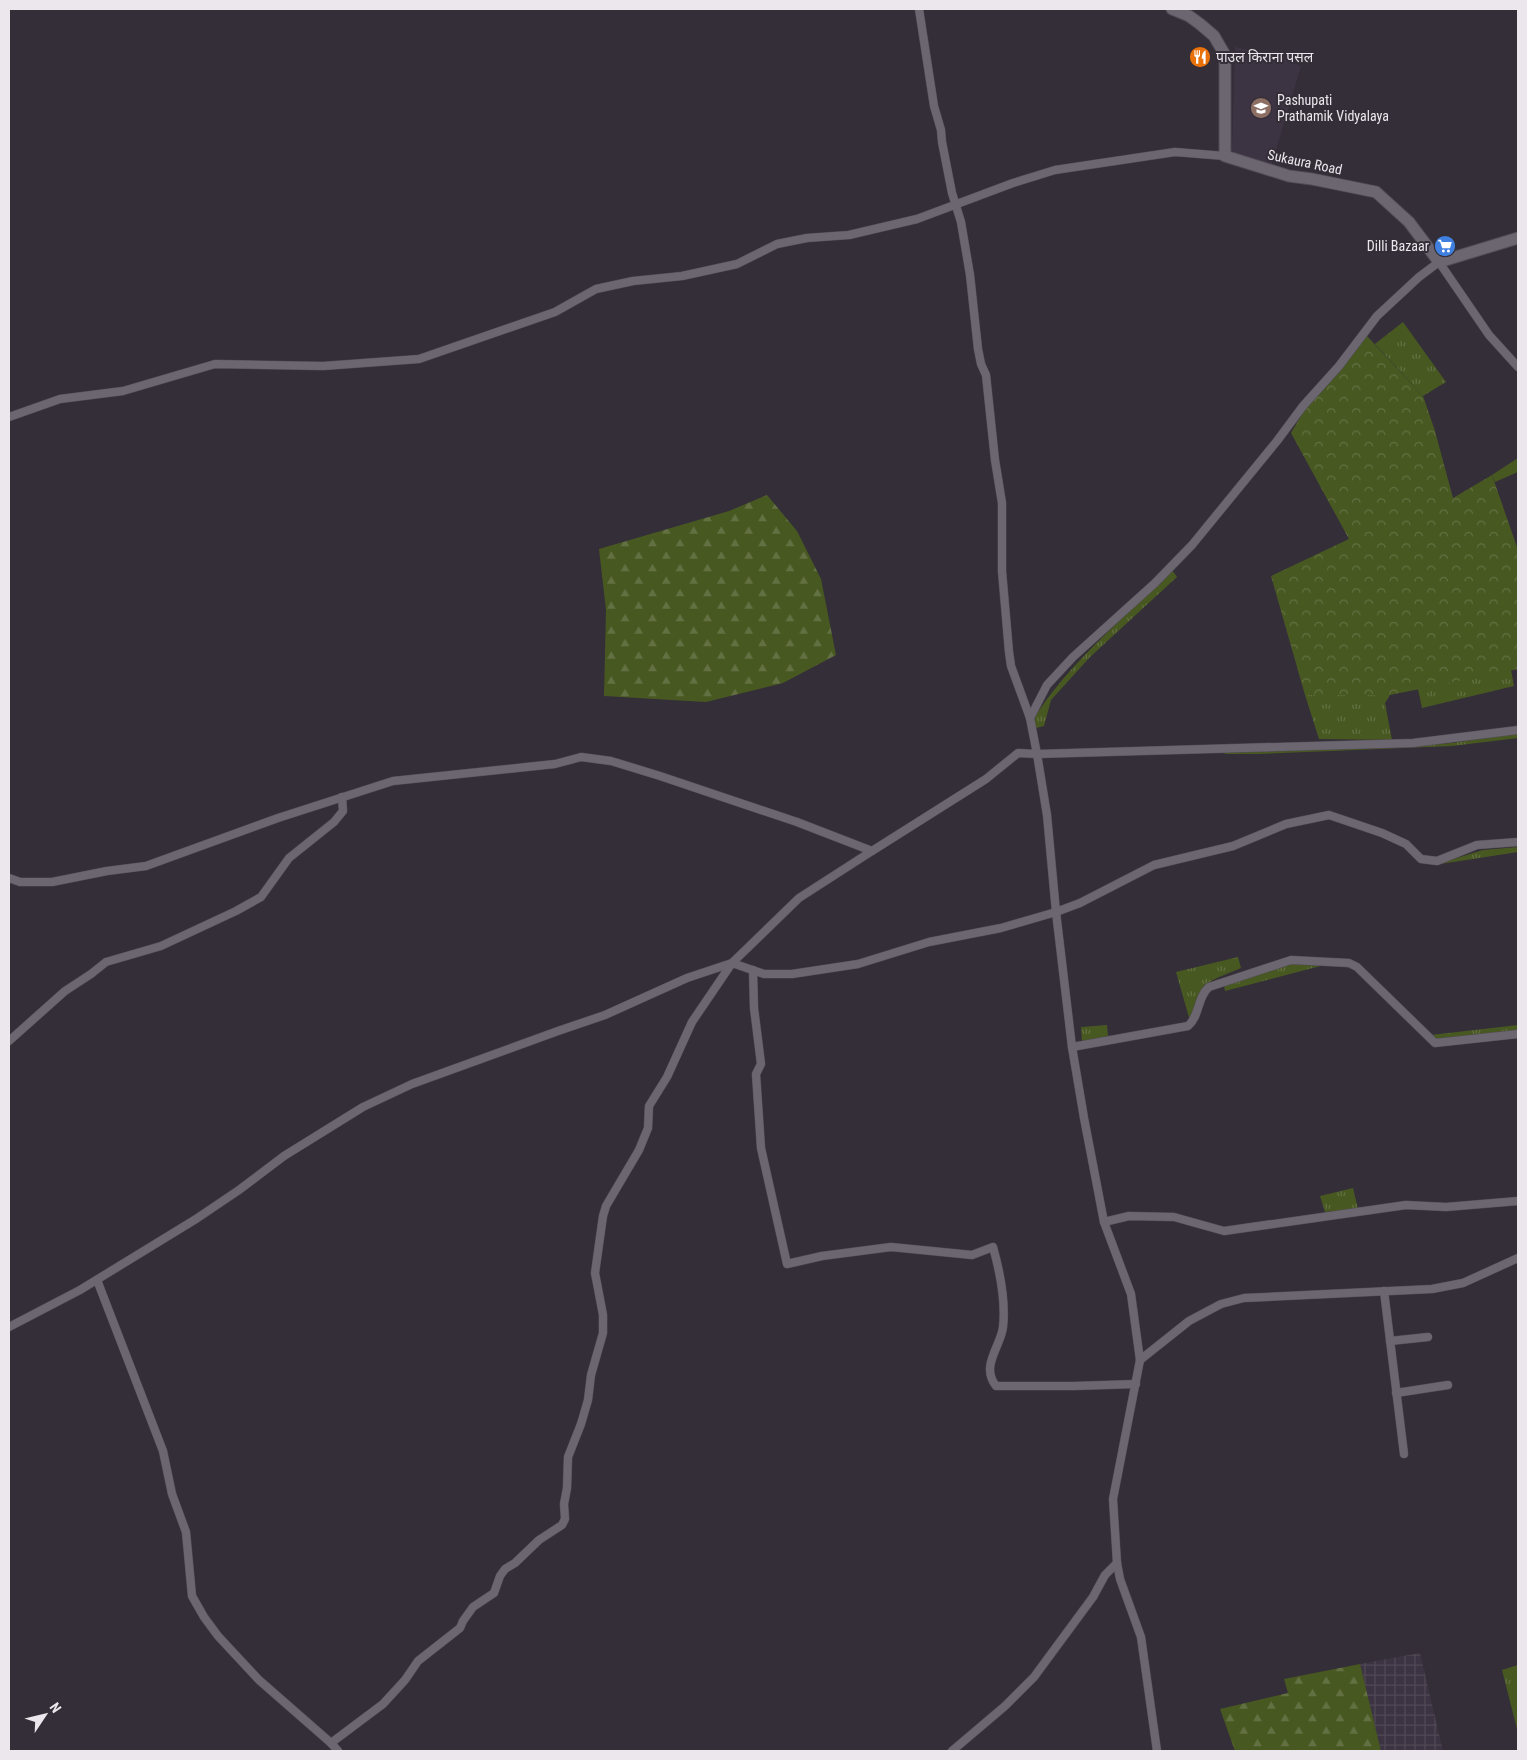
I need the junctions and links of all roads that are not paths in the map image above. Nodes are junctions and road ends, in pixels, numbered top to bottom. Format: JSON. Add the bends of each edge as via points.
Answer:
{"nodes":[{"id":1,"x":919,"y":9,"type":"edge"},
{"id":2,"x":1172,"y":9,"type":"edge"},
{"id":3,"x":1225,"y":156,"type":"junction"},
{"id":4,"x":956,"y":204,"type":"junction"},
{"id":5,"x":1518,"y":238,"type":"edge"},
{"id":6,"x":1439,"y":262,"type":"junction"},
{"id":7,"x":1518,"y":367,"type":"edge"},
{"id":8,"x":9,"y":417,"type":"edge"},
{"id":9,"x":1030,"y":718,"type":"junction"},
{"id":10,"x":1518,"y":730,"type":"edge"},
{"id":11,"x":1037,"y":754,"type":"junction"},
{"id":12,"x":342,"y":797,"type":"junction"},
{"id":13,"x":1518,"y":842,"type":"edge"},
{"id":14,"x":872,"y":851,"type":"junction"},
{"id":15,"x":9,"y":878,"type":"edge"},
{"id":16,"x":1056,"y":912,"type":"junction"},
{"id":17,"x":732,"y":963,"type":"junction"},
{"id":18,"x":752,"y":970,"type":"junction"},
{"id":19,"x":1518,"y":1034,"type":"edge"},
{"id":20,"x":9,"y":1040,"type":"edge"},
{"id":21,"x":1072,"y":1046,"type":"junction"},
{"id":22,"x":1518,"y":1201,"type":"edge"},
{"id":23,"x":1104,"y":1222,"type":"junction"},
{"id":24,"x":1518,"y":1258,"type":"edge"},
{"id":25,"x":97,"y":1280,"type":"junction"},
{"id":26,"x":1384,"y":1291,"type":"junction"},
{"id":27,"x":9,"y":1327,"type":"edge"},
{"id":28,"x":1428,"y":1337,"type":"dead end"},
{"id":29,"x":1390,"y":1341,"type":"junction"},
{"id":30,"x":1140,"y":1360,"type":"junction"},
{"id":31,"x":1136,"y":1384,"type":"junction"},
{"id":32,"x":1448,"y":1385,"type":"dead end"},
{"id":33,"x":1396,"y":1392,"type":"junction"},
{"id":34,"x":1404,"y":1454,"type":"dead end"},
{"id":35,"x":1117,"y":1563,"type":"junction"},
{"id":36,"x":330,"y":1743,"type":"junction"},
{"id":37,"x":338,"y":1751,"type":"edge"},
{"id":38,"x":952,"y":1751,"type":"edge"},
{"id":39,"x":1157,"y":1751,"type":"edge"}],
"edges":[{"from":1,"to":4,"type":"street","via":[[934,106]]},
{"from":2,"to":3,"type":"street","via":[[1189,16],[1214,36],[1225,55]]},
{"from":3,"to":4,"type":"street","via":[[1175,152],[1055,170]]},
{"from":3,"to":6,"type":"street","name":"Sukaura Road","via":[[1289,176],[1376,192],[1409,222]]},
{"from":4,"to":8,"type":"street","via":[[917,219],[849,235],[777,244],[737,264],[596,289],[555,312],[419,359],[323,366],[215,364],[124,390],[60,399]]},
{"from":4,"to":9,"type":"street","via":[[970,275],[978,349],[986,375],[1002,503],[1002,571],[1010,659]]},
{"from":5,"to":6,"type":"street"},
{"from":6,"to":7,"type":"street","via":[[1489,335]]},
{"from":6,"to":9,"type":"street","via":[[1377,316],[1192,545],[1066,664],[1047,685]]},
{"from":9,"to":11,"type":"street"},
{"from":10,"to":11,"type":"street","via":[[1413,743]]},
{"from":11,"to":14,"type":"street","via":[[1018,753],[986,779]]},
{"from":11,"to":16,"type":"street","via":[[1047,815]]},
{"from":12,"to":14,"type":"street","via":[[394,781],[555,764],[581,756],[611,761],[669,779]]},
{"from":12,"to":15,"type":"street","via":[[146,866],[52,882],[20,882]]},
{"from":12,"to":20,"type":"street","via":[[344,811],[289,858],[261,897],[161,946],[106,962],[65,991]]},
{"from":13,"to":16,"type":"street","via":[[1478,845],[1437,861],[1421,859],[1406,844],[1328,815],[1286,824],[1232,846],[1154,865]]},
{"from":14,"to":17,"type":"street","via":[[799,898]]},
{"from":16,"to":18,"type":"street","via":[[1001,928],[929,942],[858,964],[792,974],[764,974]]},
{"from":16,"to":21,"type":"street"},
{"from":17,"to":18,"type":"street"},
{"from":17,"to":25,"type":"street","via":[[687,978],[605,1015],[412,1084],[363,1107],[284,1156],[196,1220]]},
{"from":17,"to":36,"type":"street","via":[[692,1022],[667,1077],[649,1106],[648,1128],[639,1150],[606,1206],[595,1273],[603,1333],[591,1375],[588,1400],[568,1457],[562,1525],[505,1570],[494,1593],[473,1607],[460,1628],[418,1661],[384,1704]]},
{"from":18,"to":31,"type":"street","via":[[762,1064],[756,1074],[761,1148],[787,1264],[890,1247],[972,1255],[993,1247],[1003,1297],[1003,1328],[992,1355],[991,1378],[996,1386]]},
{"from":19,"to":21,"type":"street","via":[[1434,1043],[1357,967],[1349,963],[1291,960],[1209,986],[1204,991],[1193,1022],[1188,1026]]},
{"from":21,"to":23,"type":"street"},
{"from":22,"to":23,"type":"street","via":[[1446,1207],[1406,1205],[1224,1231],[1174,1217],[1129,1216]]},
{"from":23,"to":30,"type":"street","via":[[1131,1294]]},
{"from":24,"to":26,"type":"street","via":[[1463,1283],[1432,1289]]},
{"from":25,"to":27,"type":"street"},
{"from":25,"to":36,"type":"street","via":[[163,1451],[172,1494],[186,1532],[192,1596],[218,1636],[259,1680]]},
{"from":26,"to":29,"type":"street"},
{"from":26,"to":30,"type":"street","via":[[1244,1298],[1225,1303],[1189,1321]]},
{"from":28,"to":29,"type":"street"},
{"from":29,"to":33,"type":"street"},
{"from":30,"to":31,"type":"street"},
{"from":31,"to":35,"type":"street","via":[[1113,1498]]},
{"from":32,"to":33,"type":"street"},
{"from":33,"to":34,"type":"street"},
{"from":35,"to":38,"type":"street","via":[[1105,1575],[1093,1597],[1034,1677]]},
{"from":35,"to":39,"type":"street","via":[[1142,1637]]},
{"from":36,"to":37,"type":"street"}]}
